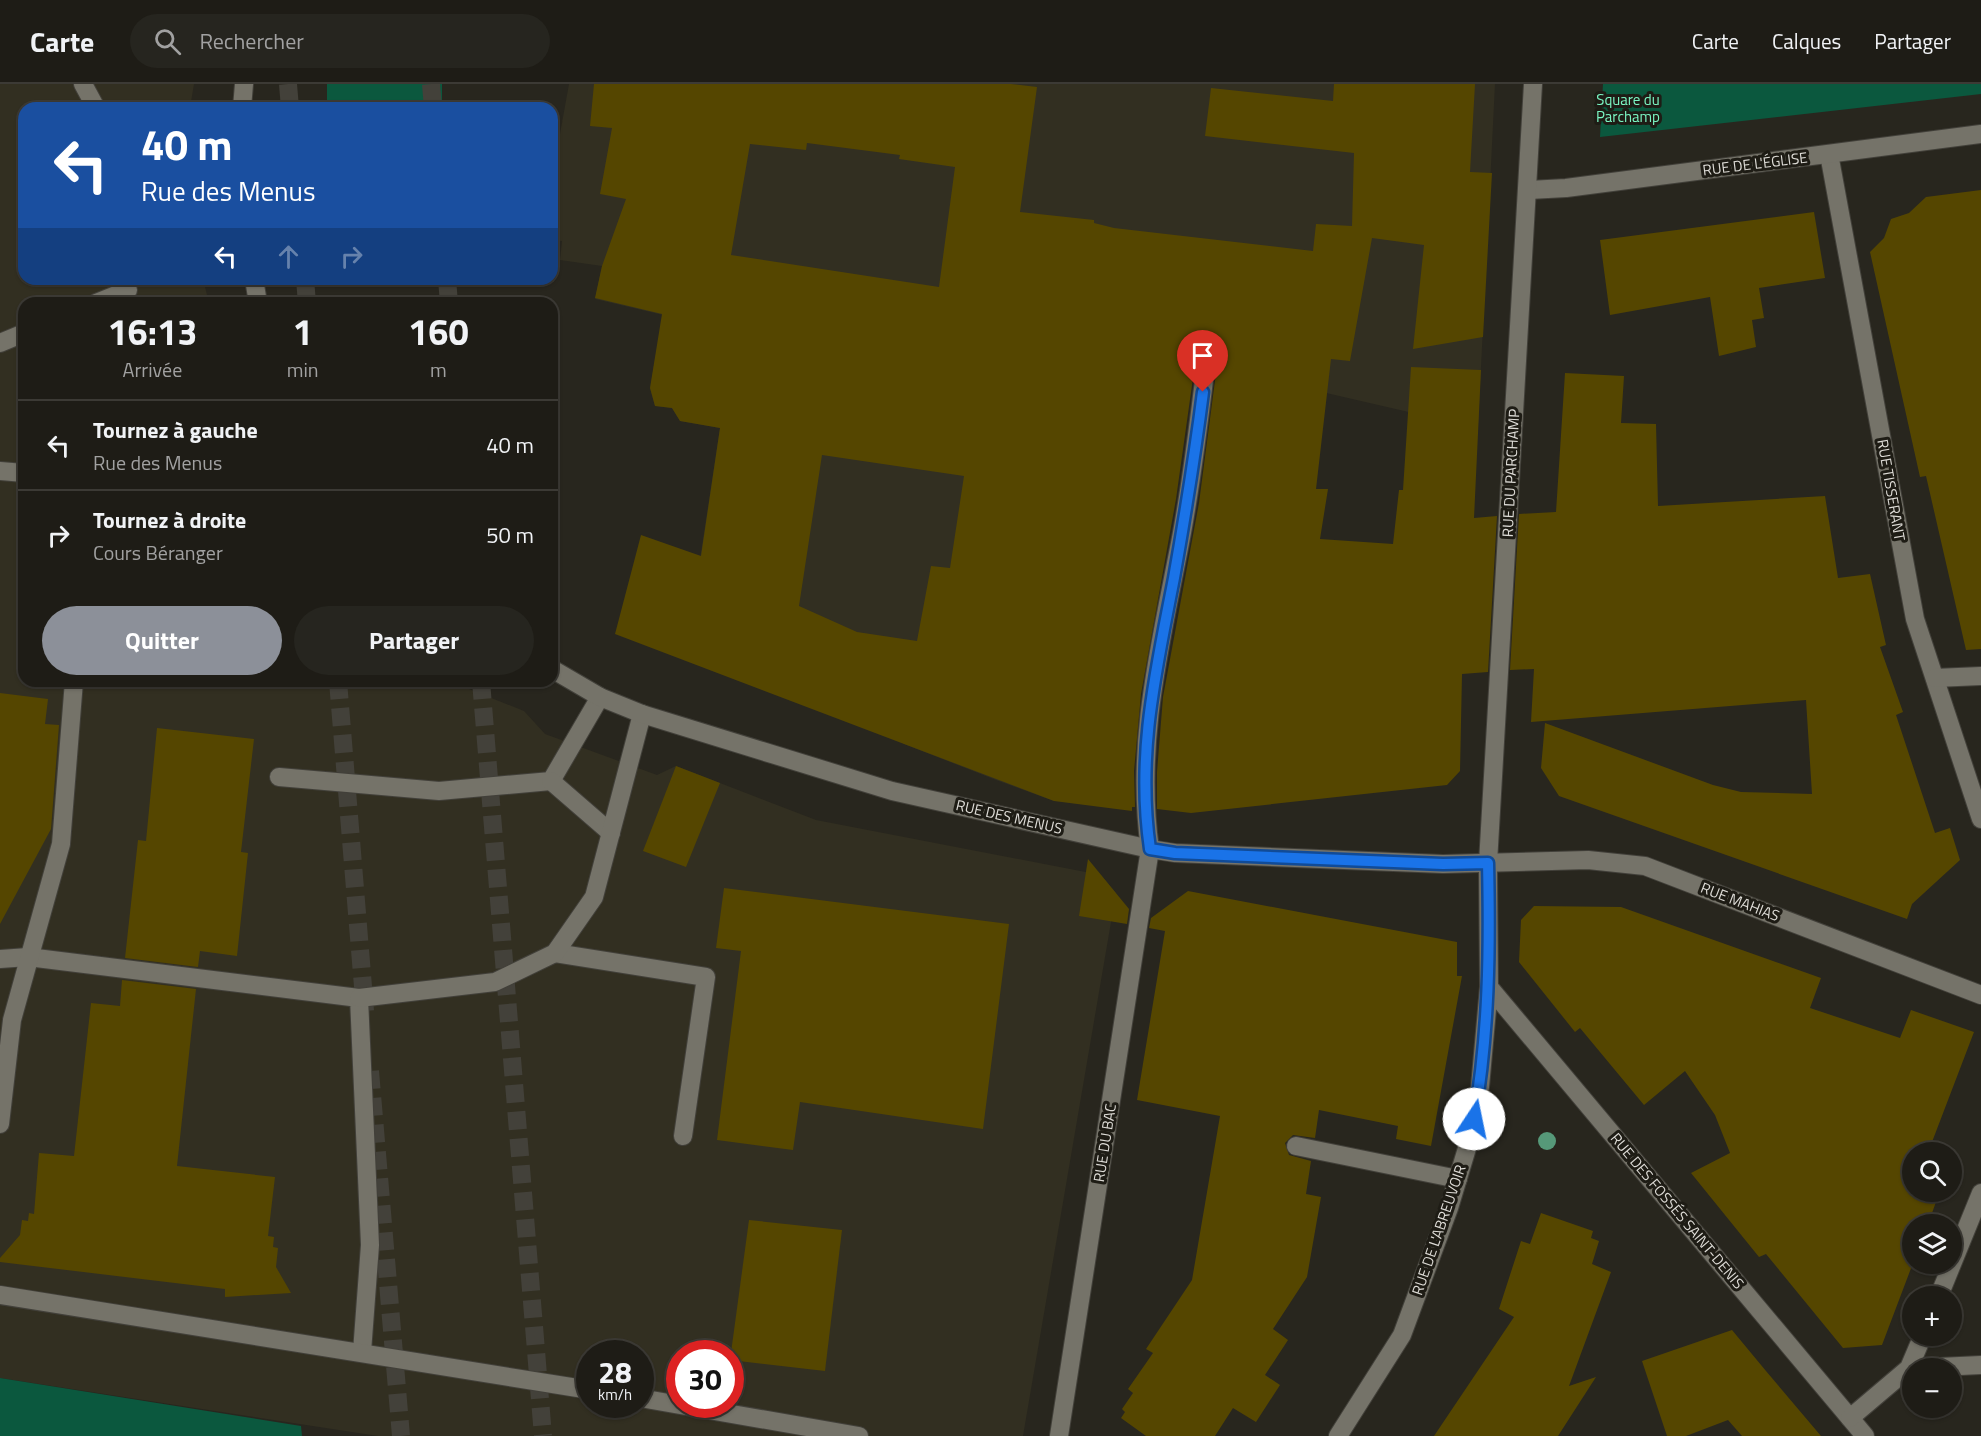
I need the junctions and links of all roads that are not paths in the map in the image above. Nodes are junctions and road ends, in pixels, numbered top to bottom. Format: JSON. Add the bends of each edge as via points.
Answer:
{"nodes":[{"id":1,"x":83,"y":84,"type":"edge"},
{"id":2,"x":244,"y":84,"type":"edge"},
{"id":3,"x":1533,"y":84,"type":"edge"},
{"id":4,"x":93,"y":102,"type":"edge"},
{"id":5,"x":242,"y":102,"type":"edge"},
{"id":6,"x":1981,"y":134,"type":"edge"},
{"id":7,"x":1829,"y":154,"type":"junction"},
{"id":8,"x":1529,"y":190,"type":"junction"},
{"id":9,"x":126,"y":291,"type":"edge"},
{"id":10,"x":111,"y":297,"type":"edge"},
{"id":11,"x":18,"y":336,"type":"edge"},
{"id":12,"x":0,"y":343,"type":"edge"},
{"id":13,"x":1205,"y":372,"type":"dead end"},
{"id":14,"x":0,"y":471,"type":"edge"},
{"id":15,"x":18,"y":472,"type":"edge"},
{"id":16,"x":558,"y":672,"type":"edge"},
{"id":17,"x":1981,"y":676,"type":"edge"},
{"id":18,"x":1935,"y":678,"type":"junction"},
{"id":19,"x":74,"y":687,"type":"edge"},
{"id":20,"x":600,"y":697,"type":"junction"},
{"id":21,"x":642,"y":714,"type":"junction"},
{"id":22,"x":279,"y":777,"type":"dead end"},
{"id":23,"x":551,"y":781,"type":"junction"},
{"id":24,"x":1981,"y":819,"type":"edge"},
{"id":25,"x":611,"y":833,"type":"junction"},
{"id":26,"x":1150,"y":849,"type":"junction"},
{"id":27,"x":1488,"y":863,"type":"junction"},
{"id":28,"x":555,"y":953,"type":"junction"},
{"id":29,"x":28,"y":957,"type":"junction"},
{"id":30,"x":0,"y":959,"type":"edge"},
{"id":31,"x":1489,"y":987,"type":"junction"},
{"id":32,"x":1981,"y":995,"type":"edge"},
{"id":33,"x":359,"y":999,"type":"junction"},
{"id":34,"x":0,"y":1124,"type":"edge"},
{"id":35,"x":683,"y":1136,"type":"dead end"},
{"id":36,"x":1296,"y":1146,"type":"dead end"},
{"id":37,"x":1458,"y":1179,"type":"junction"},
{"id":38,"x":1981,"y":1192,"type":"edge"},
{"id":39,"x":1943,"y":1286,"type":"edge"},
{"id":40,"x":0,"y":1295,"type":"edge"},
{"id":41,"x":362,"y":1352,"type":"junction"},
{"id":42,"x":1981,"y":1365,"type":"edge"},
{"id":43,"x":1962,"y":1366,"type":"edge"},
{"id":44,"x":1902,"y":1377,"type":"edge"},
{"id":45,"x":576,"y":1388,"type":"edge"},
{"id":46,"x":654,"y":1400,"type":"edge"},
{"id":47,"x":1850,"y":1418,"type":"junction"},
{"id":48,"x":859,"y":1436,"type":"edge"},
{"id":49,"x":1059,"y":1436,"type":"edge"},
{"id":50,"x":1338,"y":1436,"type":"edge"},
{"id":51,"x":1865,"y":1436,"type":"edge"}],
"edges":[{"from":1,"to":4,"type":"street"},
{"from":2,"to":5,"type":"street"},
{"from":3,"to":8,"type":"street","name":"RUE DU PARCHAMP"},
{"from":6,"to":7,"type":"street","name":"RUE DE L'ÉGLISE"},
{"from":7,"to":8,"type":"street","name":"RUE DE L'ÉGLISE"},
{"from":7,"to":18,"type":"street","name":"RUE TISSERANT","via":[[1915,619]]},
{"from":8,"to":27,"type":"street","name":"RUE DU PARCHAMP"},
{"from":9,"to":10,"type":"street"},
{"from":11,"to":12,"type":"street"},
{"from":13,"to":26,"type":"street","name":"RUE DU BAC","via":[[1190,492],[1148,714],[1144,808]]},
{"from":14,"to":15,"type":"street"},
{"from":16,"to":20,"type":"street","name":"RUE DES MENUS"},
{"from":17,"to":18,"type":"street"},
{"from":18,"to":24,"type":"street","name":"RUE TISSERANT"},
{"from":19,"to":29,"type":"street","via":[[61,844]]},
{"from":20,"to":21,"type":"street","name":"RUE DES MENUS"},
{"from":20,"to":23,"type":"street"},
{"from":21,"to":25,"type":"street"},
{"from":21,"to":26,"type":"street","name":"RUE DES MENUS","via":[[892,791]]},
{"from":22,"to":23,"type":"street","via":[[439,791]]},
{"from":23,"to":25,"type":"street"},
{"from":25,"to":28,"type":"street","via":[[594,897]]},
{"from":26,"to":27,"type":"street","name":"RUE DES MENUS"},
{"from":26,"to":49,"type":"street","name":"RUE DU BAC"},
{"from":27,"to":31,"type":"street","name":"RUE DE L'ABREUVOIR"},
{"from":27,"to":32,"type":"street","name":"RUE MAHIAS","via":[[1588,860],[1646,866]]},
{"from":28,"to":33,"type":"street","via":[[495,982]]},
{"from":28,"to":35,"type":"street","via":[[706,977]]},
{"from":29,"to":30,"type":"street"},
{"from":29,"to":33,"type":"street"},
{"from":29,"to":34,"type":"street","via":[[12,1020]]},
{"from":31,"to":37,"type":"street","name":"RUE DE L'ABREUVOIR","via":[[1480,1087]]},
{"from":31,"to":47,"type":"street","name":"RUE DES FOSSÉS SAINT-DENIS"},
{"from":33,"to":41,"type":"street","via":[[370,1245]]},
{"from":36,"to":37,"type":"street"},
{"from":37,"to":50,"type":"street","name":"RUE DE L'ABREUVOIR","via":[[1402,1335]]},
{"from":38,"to":39,"type":"street"},
{"from":40,"to":41,"type":"street"},
{"from":41,"to":45,"type":"street"},
{"from":42,"to":43,"type":"street"},
{"from":44,"to":47,"type":"street"},
{"from":46,"to":48,"type":"street"},
{"from":47,"to":51,"type":"street","name":"RUE DES FOSSÉS SAINT-DENIS"}]}
